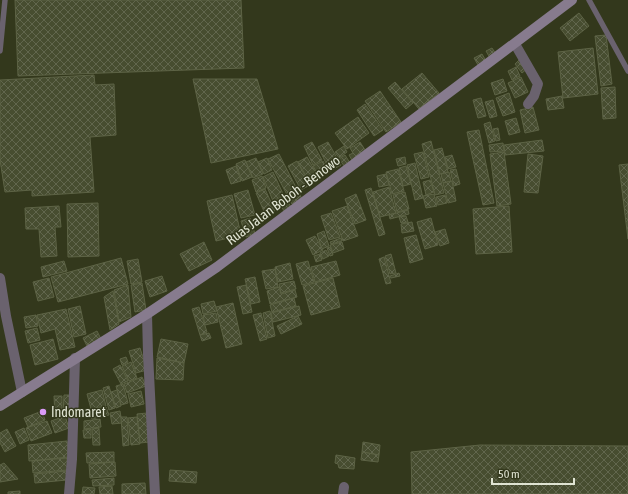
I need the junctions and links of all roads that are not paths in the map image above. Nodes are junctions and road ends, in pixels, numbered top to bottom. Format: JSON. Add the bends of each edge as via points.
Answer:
{"nodes":[{"id":1,"x":5,"y":0,"type":"edge"},
{"id":2,"x":572,"y":0,"type":"edge"},
{"id":3,"x":589,"y":0,"type":"edge"},
{"id":4,"x":515,"y":44,"type":"junction"},
{"id":5,"x":0,"y":51,"type":"edge"},
{"id":6,"x":628,"y":71,"type":"edge"},
{"id":7,"x":528,"y":104,"type":"dead end"},
{"id":8,"x":0,"y":281,"type":"edge"},
{"id":9,"x":147,"y":314,"type":"junction"},
{"id":10,"x":3,"y":317,"type":"edge"},
{"id":11,"x":75,"y":358,"type":"junction"},
{"id":12,"x":22,"y":392,"type":"junction"},
{"id":13,"x":0,"y":406,"type":"edge"},
{"id":14,"x":69,"y":494,"type":"edge"},
{"id":15,"x":155,"y":494,"type":"edge"}],
"edges":[{"from":1,"to":5,"type":"lane"},
{"from":2,"to":4,"type":"main road","name":"Ruas Jalan Boboh - Benowo"},
{"from":3,"to":6,"type":"lane"},
{"from":4,"to":7,"type":"street","via":[[538,84]]},
{"from":4,"to":9,"type":"main road","name":"Ruas Jalan Boboh - Benowo","via":[[217,267]]},
{"from":8,"to":10,"type":"street"},
{"from":9,"to":11,"type":"main road","name":"Ruas Jalan Boboh - Benowo"},
{"from":9,"to":15,"type":"street"},
{"from":10,"to":12,"type":"street"},
{"from":11,"to":12,"type":"main road","name":"Ruas Jalan Boboh - Benowo"},
{"from":11,"to":14,"type":"street"},
{"from":12,"to":13,"type":"main road","name":"Ruas Jalan Boboh - Benowo"}]}
